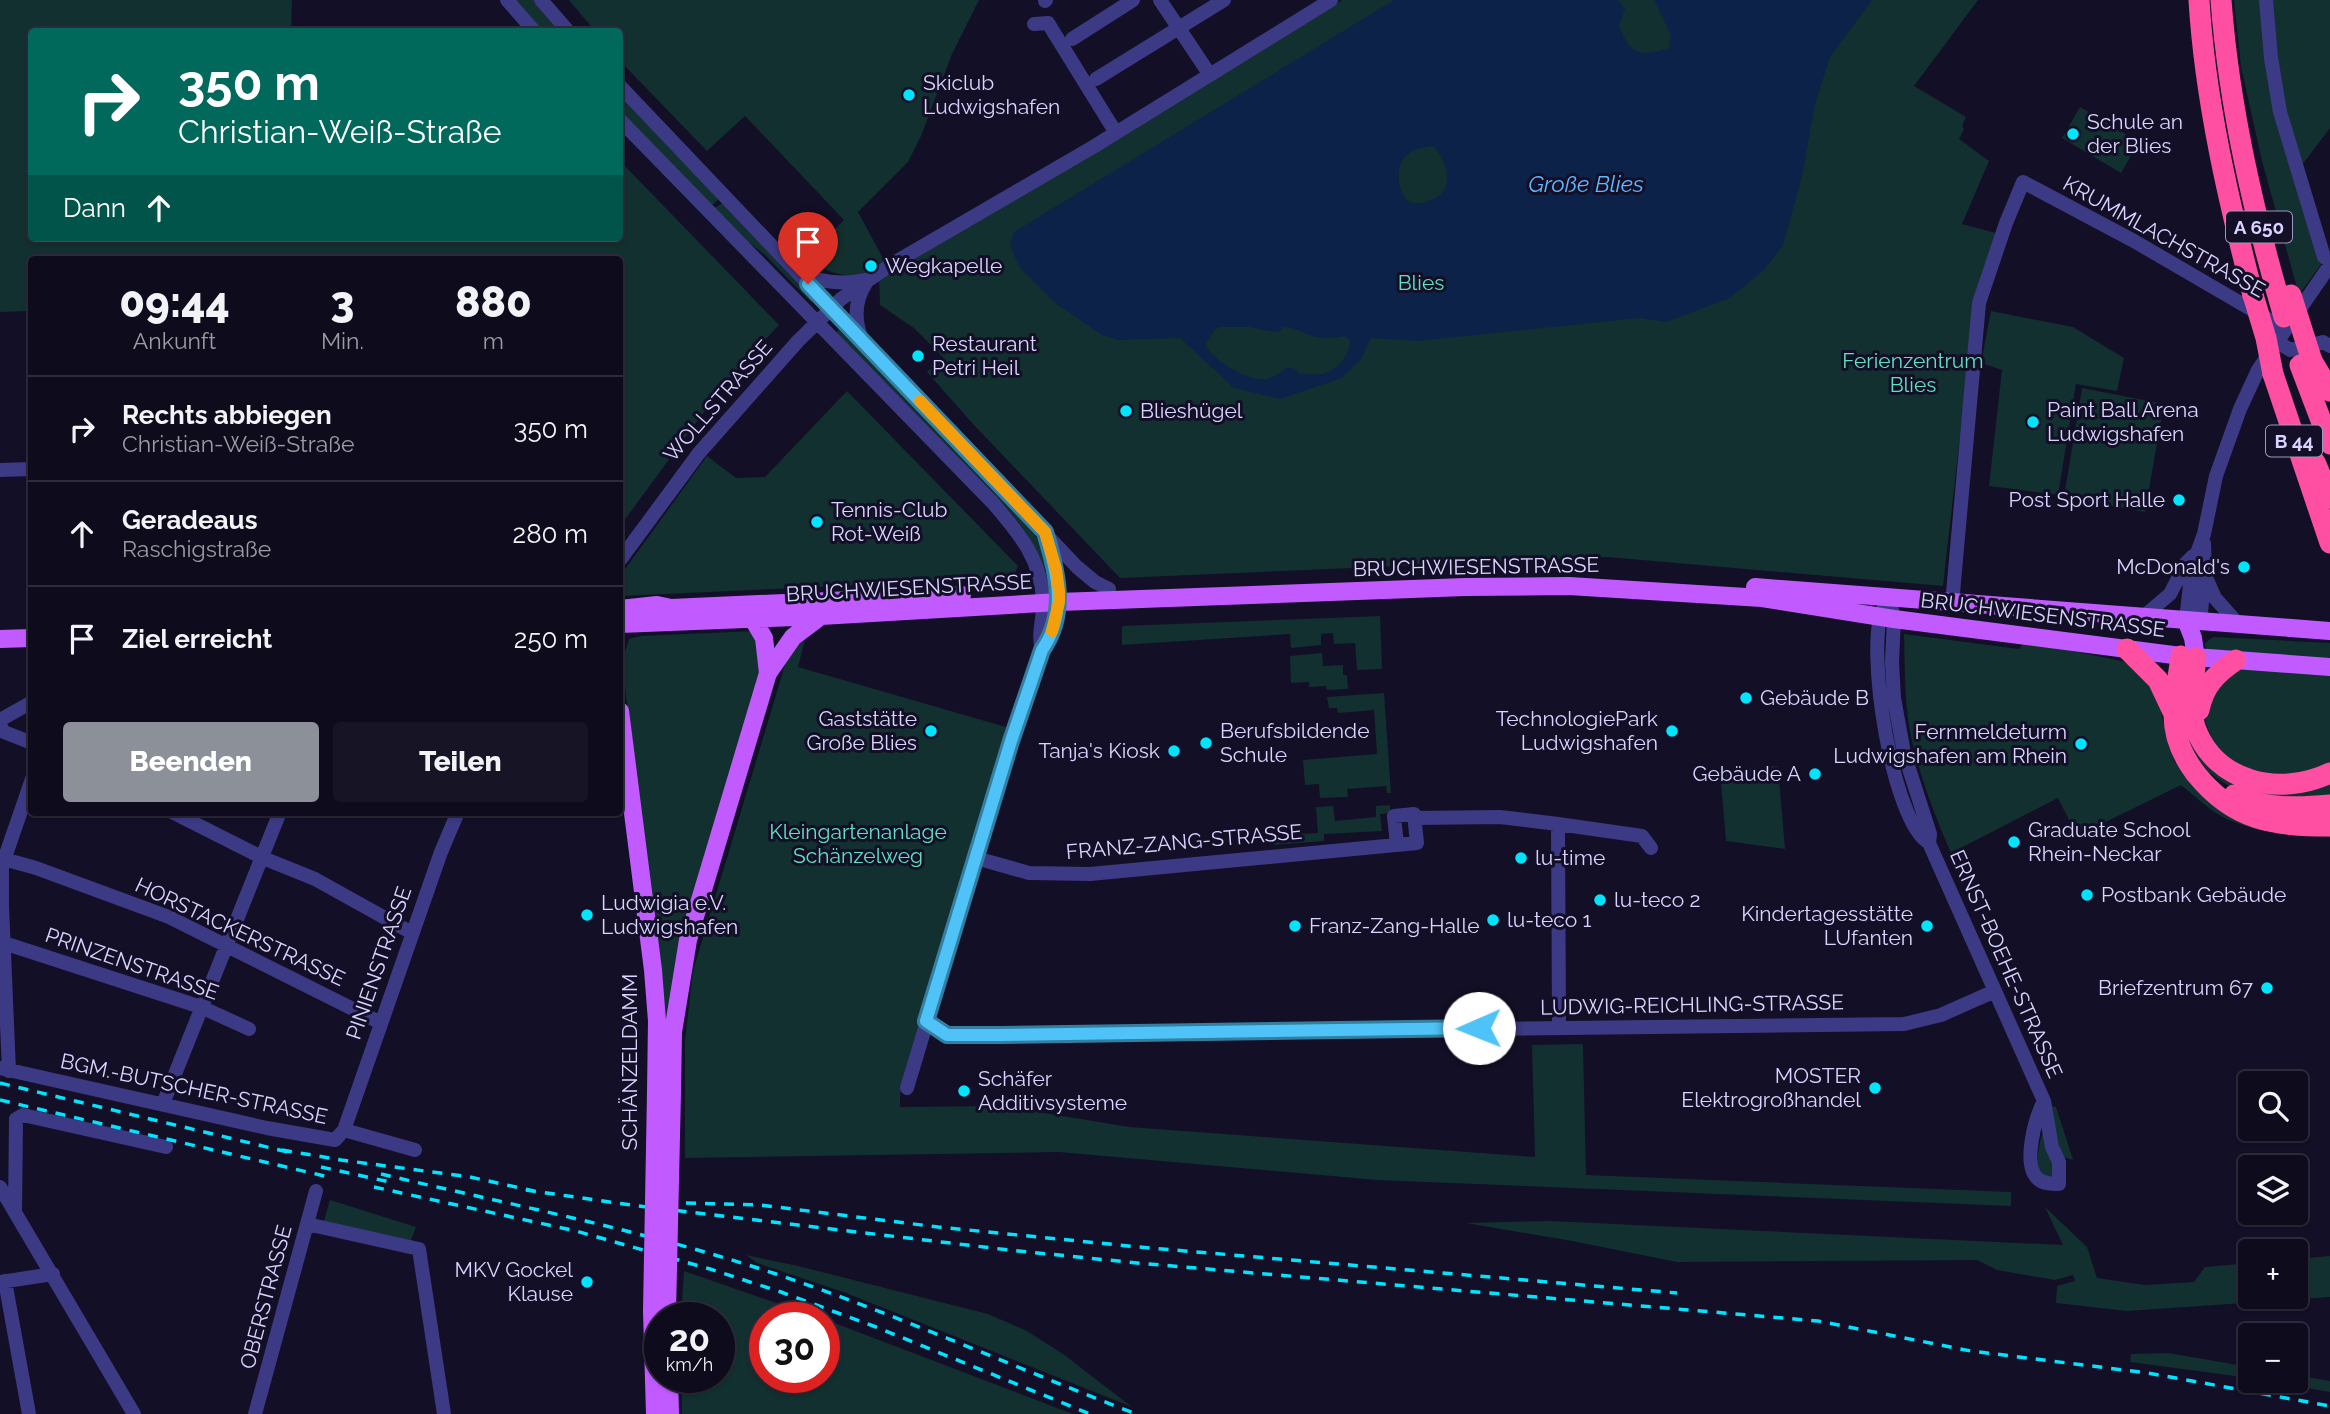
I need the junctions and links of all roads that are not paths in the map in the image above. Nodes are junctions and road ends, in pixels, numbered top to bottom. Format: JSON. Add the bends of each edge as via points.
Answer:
{"nodes":[{"id":1,"x":507,"y":0,"type":"edge"},
{"id":2,"x":541,"y":0,"type":"edge"},
{"id":3,"x":1133,"y":0,"type":"edge"},
{"id":4,"x":1160,"y":0,"type":"edge"},
{"id":5,"x":1224,"y":0,"type":"edge"},
{"id":6,"x":1331,"y":0,"type":"edge"},
{"id":7,"x":2199,"y":0,"type":"edge"},
{"id":8,"x":2221,"y":0,"type":"edge"},
{"id":9,"x":2266,"y":0,"type":"edge"},
{"id":10,"x":1034,"y":24,"type":"dead end"},
{"id":11,"x":532,"y":28,"type":"edge"},
{"id":12,"x":566,"y":28,"type":"edge"},
{"id":13,"x":1179,"y":28,"type":"junction"},
{"id":14,"x":1072,"y":39,"type":"dead end"},
{"id":15,"x":1210,"y":75,"type":"junction"},
{"id":16,"x":1096,"y":79,"type":"dead end"},
{"id":17,"x":623,"y":89,"type":"edge"},
{"id":18,"x":623,"y":123,"type":"edge"},
{"id":19,"x":1116,"y":133,"type":"junction"},
{"id":20,"x":724,"y":194,"type":"junction"},
{"id":21,"x":706,"y":211,"type":"junction"},
{"id":22,"x":2330,"y":263,"type":"edge"},
{"id":23,"x":796,"y":271,"type":"junction"},
{"id":24,"x":869,"y":279,"type":"junction"},
{"id":25,"x":831,"y":308,"type":"junction"},
{"id":26,"x":2280,"y":320,"type":"junction"},
{"id":27,"x":816,"y":323,"type":"junction"},
{"id":28,"x":864,"y":344,"type":"junction"},
{"id":29,"x":2330,"y":346,"type":"edge"},
{"id":30,"x":2306,"y":363,"type":"junction"},
{"id":31,"x":2276,"y":373,"type":"junction"},
{"id":32,"x":2330,"y":391,"type":"edge"},
{"id":33,"x":2330,"y":444,"type":"edge"},
{"id":34,"x":28,"y":468,"type":"edge"},
{"id":35,"x":0,"y":470,"type":"edge"},
{"id":36,"x":2330,"y":498,"type":"edge"},
{"id":37,"x":1045,"y":532,"type":"junction"},
{"id":38,"x":2204,"y":534,"type":"junction"},
{"id":39,"x":2330,"y":543,"type":"edge"},
{"id":40,"x":2196,"y":552,"type":"junction"},
{"id":41,"x":623,"y":556,"type":"edge"},
{"id":42,"x":2205,"y":573,"type":"junction"},
{"id":43,"x":1109,"y":589,"type":"junction"},
{"id":44,"x":1051,"y":597,"type":"junction"},
{"id":45,"x":1889,"y":597,"type":"junction"},
{"id":46,"x":742,"y":604,"type":"junction"},
{"id":47,"x":1952,"y":604,"type":"junction"},
{"id":48,"x":821,"y":616,"type":"junction"},
{"id":49,"x":2143,"y":617,"type":"junction"},
{"id":50,"x":1887,"y":618,"type":"junction"},
{"id":51,"x":755,"y":619,"type":"junction"},
{"id":52,"x":2193,"y":621,"type":"junction"},
{"id":53,"x":623,"y":623,"type":"edge"},
{"id":54,"x":623,"y":623,"type":"edge"},
{"id":55,"x":2239,"y":625,"type":"junction"},
{"id":56,"x":2330,"y":631,"type":"edge"},
{"id":57,"x":28,"y":638,"type":"edge"},
{"id":58,"x":0,"y":639,"type":"edge"},
{"id":59,"x":2127,"y":649,"type":"junction"},
{"id":60,"x":2189,"y":657,"type":"junction"},
{"id":61,"x":2236,"y":660,"type":"junction"},
{"id":62,"x":2330,"y":667,"type":"edge"},
{"id":63,"x":768,"y":673,"type":"junction"},
{"id":64,"x":2183,"y":700,"type":"junction"},
{"id":65,"x":28,"y":704,"type":"edge"},
{"id":66,"x":0,"y":720,"type":"edge"},
{"id":67,"x":0,"y":726,"type":"edge"},
{"id":68,"x":623,"y":735,"type":"edge"},
{"id":69,"x":28,"y":741,"type":"edge"},
{"id":70,"x":2330,"y":773,"type":"edge"},
{"id":71,"x":2201,"y":779,"type":"junction"},
{"id":72,"x":28,"y":790,"type":"edge"},
{"id":73,"x":2330,"y":805,"type":"edge"},
{"id":74,"x":180,"y":816,"type":"edge"},
{"id":75,"x":279,"y":816,"type":"edge"},
{"id":76,"x":456,"y":816,"type":"edge"},
{"id":77,"x":1415,"y":818,"type":"junction"},
{"id":78,"x":1558,"y":824,"type":"junction"},
{"id":79,"x":2330,"y":826,"type":"edge"},
{"id":80,"x":1397,"y":845,"type":"junction"},
{"id":81,"x":1651,"y":848,"type":"dead end"},
{"id":82,"x":2,"y":858,"type":"edge"},
{"id":83,"x":263,"y":858,"type":"junction"},
{"id":84,"x":976,"y":858,"type":"junction"},
{"id":85,"x":412,"y":933,"type":"junction"},
{"id":86,"x":227,"y":946,"type":"junction"},
{"id":87,"x":2,"y":947,"type":"edge"},
{"id":88,"x":1995,"y":991,"type":"junction"},
{"id":89,"x":201,"y":1007,"type":"junction"},
{"id":90,"x":926,"y":1021,"type":"junction"},
{"id":91,"x":381,"y":1023,"type":"junction"},
{"id":92,"x":1559,"y":1027,"type":"junction"},
{"id":93,"x":249,"y":1029,"type":"dead end"},
{"id":94,"x":5,"y":1070,"type":"edge"},
{"id":95,"x":907,"y":1088,"type":"dead end"},
{"id":96,"x":664,"y":1092,"type":"junction"},
{"id":97,"x":2045,"y":1101,"type":"junction"},
{"id":98,"x":163,"y":1104,"type":"junction"},
{"id":99,"x":344,"y":1130,"type":"junction"},
{"id":100,"x":166,"y":1147,"type":"dead end"},
{"id":101,"x":415,"y":1150,"type":"dead end"},
{"id":102,"x":0,"y":1187,"type":"edge"},
{"id":103,"x":316,"y":1191,"type":"dead end"},
{"id":104,"x":15,"y":1212,"type":"junction"},
{"id":105,"x":307,"y":1224,"type":"junction"},
{"id":106,"x":52,"y":1273,"type":"junction"},
{"id":107,"x":2,"y":1281,"type":"edge"},
{"id":108,"x":663,"y":1302,"type":"edge"},
{"id":109,"x":657,"y":1393,"type":"edge"},
{"id":110,"x":669,"y":1393,"type":"edge"},
{"id":111,"x":29,"y":1414,"type":"edge"},
{"id":112,"x":134,"y":1414,"type":"edge"},
{"id":113,"x":256,"y":1414,"type":"edge"},
{"id":114,"x":444,"y":1414,"type":"edge"},
{"id":115,"x":655,"y":1414,"type":"edge"},
{"id":116,"x":670,"y":1414,"type":"edge"}],
"edges":[{"from":1,"to":11,"type":"street"},
{"from":2,"to":12,"type":"street"},
{"from":3,"to":14,"type":"street"},
{"from":4,"to":13,"type":"street"},
{"from":5,"to":13,"type":"street"},
{"from":6,"to":15,"type":"street","name":"WOLLSTRASSE"},
{"from":7,"to":26,"type":"highway","number":"A 650","bridge":true,"via":[[2208,83],[2253,295]]},
{"from":8,"to":26,"type":"highway","number":"A 650","via":[[2239,133],[2265,249],[2286,279]]},
{"from":9,"to":22,"type":"street","via":[[2280,112],[2324,257]]},
{"from":10,"to":19,"type":"street","via":[[1048,23]]},
{"from":13,"to":15,"type":"street"},
{"from":13,"to":16,"type":"street"},
{"from":15,"to":19,"type":"street","name":"WOLLSTRASSE"},
{"from":17,"to":20,"type":"street"},
{"from":18,"to":21,"type":"street"},
{"from":19,"to":24,"type":"street","name":"WOLLSTRASSE"},
{"from":20,"to":21,"type":"street"},
{"from":20,"to":23,"type":"street"},
{"from":21,"to":27,"type":"street"},
{"from":22,"to":26,"type":"street"},
{"from":23,"to":24,"type":"street","via":[[832,283]]},
{"from":23,"to":25,"type":"street"},
{"from":24,"to":25,"type":"street","name":"WOLLSTRASSE"},
{"from":24,"to":28,"type":"street","via":[[855,312]]},
{"from":25,"to":27,"type":"street","name":"WOLLSTRASSE"},
{"from":25,"to":28,"type":"street"},
{"from":26,"to":29,"type":"street","name":"KRUMMLACHSTRASSE","via":[[2290,350],[2323,342]]},
{"from":26,"to":30,"type":"highway"},
{"from":26,"to":31,"type":"highway","number":"B 44","bridge":true},
{"from":26,"to":38,"type":"street","via":[[2216,476]]},
{"from":26,"to":47,"type":"street","name":"KRUMMLACHSTRASSE","via":[[2023,182],[1979,303]]},
{"from":27,"to":41,"type":"street","name":"WOLLSTRASSE","via":[[699,453]]},
{"from":27,"to":44,"type":"street","via":[[993,503],[1031,551]]},
{"from":28,"to":37,"type":"street"},
{"from":30,"to":32,"type":"highway"},
{"from":30,"to":33,"type":"highway"},
{"from":31,"to":36,"type":"highway"},
{"from":31,"to":39,"type":"highway","number":"B 44"},
{"from":34,"to":35,"type":"street"},
{"from":37,"to":43,"type":"street","via":[[1077,567]]},
{"from":37,"to":44,"type":"street","via":[[1056,569]]},
{"from":38,"to":40,"type":"street"},
{"from":38,"to":42,"type":"street"},
{"from":40,"to":49,"type":"street","via":[[2170,594]]},
{"from":40,"to":52,"type":"street"},
{"from":42,"to":52,"type":"street"},
{"from":42,"to":55,"type":"street","via":[[2215,597]]},
{"from":43,"to":44,"type":"main road","name":"BRUCHWIESENSTRASSE"},
{"from":43,"to":45,"type":"main road","name":"BRUCHWIESENSTRASSE","via":[[1535,575]]},
{"from":44,"to":46,"type":"main road","name":"BRUCHWIESENSTRASSE"},
{"from":44,"to":48,"type":"main road","name":"BRUCHWIESENSTRASSE"},
{"from":44,"to":50,"type":"main road","name":"BRUCHWIESENSTRASSE","via":[[1569,586],[1726,595]]},
{"from":44,"to":84,"type":"street","via":[[1039,638],[1042,650]]},
{"from":45,"to":47,"type":"main road","name":"BRUCHWIESENSTRASSE"},
{"from":45,"to":50,"type":"street","name":"ERNST-BOEHE-STRASSE"},
{"from":46,"to":51,"type":"main road","name":"SCHÄNZELDAMM"},
{"from":46,"to":53,"type":"main road","name":"BRUCHWIESENSTRASSE","via":[[671,608]]},
{"from":47,"to":49,"type":"main road","name":"BRUCHWIESENSTRASSE"},
{"from":48,"to":51,"type":"main road","name":"BRUCHWIESENSTRASSE"},
{"from":48,"to":63,"type":"main road","name":"SCHÄNZELDAMM","via":[[788,643]]},
{"from":49,"to":52,"type":"main road","name":"BRUCHWIESENSTRASSE"},
{"from":50,"to":59,"type":"main road","name":"BRUCHWIESENSTRASSE"},
{"from":50,"to":88,"type":"street","name":"ERNST-BOEHE-STRASSE","via":[[1878,626],[1880,700],[1889,754],[1905,807],[1920,839],[1929,843]]},
{"from":51,"to":54,"type":"main road","name":"BRUCHWIESENSTRASSE"},
{"from":51,"to":63,"type":"main road","name":"SCHÄNZELDAMM","via":[[764,638]]},
{"from":52,"to":55,"type":"main road","name":"BRUCHWIESENSTRASSE"},
{"from":52,"to":60,"type":"main road"},
{"from":55,"to":56,"type":"main road","name":"BRUCHWIESENSTRASSE"},
{"from":57,"to":58,"type":"main road"},
{"from":59,"to":60,"type":"main road","name":"BRUCHWIESENSTRASSE"},
{"from":59,"to":64,"type":"highway"},
{"from":60,"to":61,"type":"main road","name":"BRUCHWIESENSTRASSE"},
{"from":60,"to":64,"type":"highway"},
{"from":61,"to":62,"type":"main road","name":"BRUCHWIESENSTRASSE"},
{"from":61,"to":64,"type":"highway"},
{"from":63,"to":96,"type":"main road","name":"SCHÄNZELDAMM","via":[[688,940]]},
{"from":64,"to":70,"type":"highway","via":[[2205,747],[2232,772],[2258,783],[2291,785]]},
{"from":64,"to":71,"type":"highway","via":[[2177,734],[2182,751]]},
{"from":65,"to":66,"type":"street"},
{"from":67,"to":69,"type":"street"},
{"from":68,"to":96,"type":"main road","name":"SCHÄNZELDAMM"},
{"from":71,"to":73,"type":"highway","via":[[2268,806]]},
{"from":71,"to":79,"type":"highway","via":[[2219,800],[2248,815],[2287,824]]},
{"from":72,"to":82,"type":"street"},
{"from":74,"to":83,"type":"street"},
{"from":75,"to":83,"type":"street"},
{"from":76,"to":85,"type":"street","name":"PINIENSTRASSE"},
{"from":77,"to":78,"type":"street","via":[[1500,817]]},
{"from":77,"to":80,"type":"street","via":[[1417,843]]},
{"from":77,"to":80,"type":"street","via":[[1414,814],[1394,816]]},
{"from":78,"to":81,"type":"street","via":[[1642,836]]},
{"from":78,"to":92,"type":"street"},
{"from":80,"to":84,"type":"street","name":"FRANZ-ZANG-STRASSE","via":[[1061,875],[1030,873]]},
{"from":82,"to":86,"type":"street","name":"HORSTACKERSTRASSE","via":[[169,918]]},
{"from":82,"to":87,"type":"street"},
{"from":83,"to":85,"type":"street","via":[[315,879]]},
{"from":83,"to":86,"type":"street"},
{"from":84,"to":90,"type":"street"},
{"from":85,"to":91,"type":"street","name":"PINIENSTRASSE"},
{"from":86,"to":89,"type":"street"},
{"from":86,"to":91,"type":"street","name":"HORSTACKERSTRASSE"},
{"from":87,"to":89,"type":"street","name":"PRINZENSTRASSE","via":[[10,945]]},
{"from":87,"to":94,"type":"street"},
{"from":88,"to":92,"type":"street","name":"LUDWIG-REICHLING-STRASSE","via":[[1941,1015],[1904,1024]]},
{"from":88,"to":97,"type":"street","name":"ERNST-BOEHE-STRASSE"},
{"from":89,"to":93,"type":"street","name":"PRINZENSTRASSE"},
{"from":89,"to":98,"type":"street"},
{"from":90,"to":92,"type":"street","name":"LUDWIG-REICHLING-STRASSE","via":[[947,1035]]},
{"from":90,"to":95,"type":"street"},
{"from":91,"to":99,"type":"street","name":"PINIENSTRASSE"},
{"from":94,"to":98,"type":"street","name":"BGM.-BUTSCHER-STRASSE"},
{"from":96,"to":108,"type":"main road","name":"SCHÄNZELDAMM","bridge":true},
{"from":97,"to":97,"type":"street","name":"ERNST-BOEHE-STRASSE","via":[[2029,1159],[2036,1178],[2059,1184],[2059,1162]]},
{"from":98,"to":99,"type":"street","name":"BGM.-BUTSCHER-STRASSE","via":[[335,1140]]},
{"from":99,"to":101,"type":"street","name":"BGM.-BUTSCHER-STRASSE"},
{"from":100,"to":104,"type":"street","via":[[23,1115],[16,1119]]},
{"from":102,"to":104,"type":"street"},
{"from":103,"to":105,"type":"street","name":"OBERSTRASSE"},
{"from":104,"to":106,"type":"street"},
{"from":105,"to":113,"type":"street","name":"OBERSTRASSE"},
{"from":105,"to":114,"type":"street","via":[[419,1249]]},
{"from":106,"to":107,"type":"street"},
{"from":106,"to":112,"type":"street"},
{"from":107,"to":111,"type":"street"},
{"from":109,"to":115,"type":"main road","name":"SCHÄNZELDAMM"},
{"from":110,"to":116,"type":"main road"}]}
